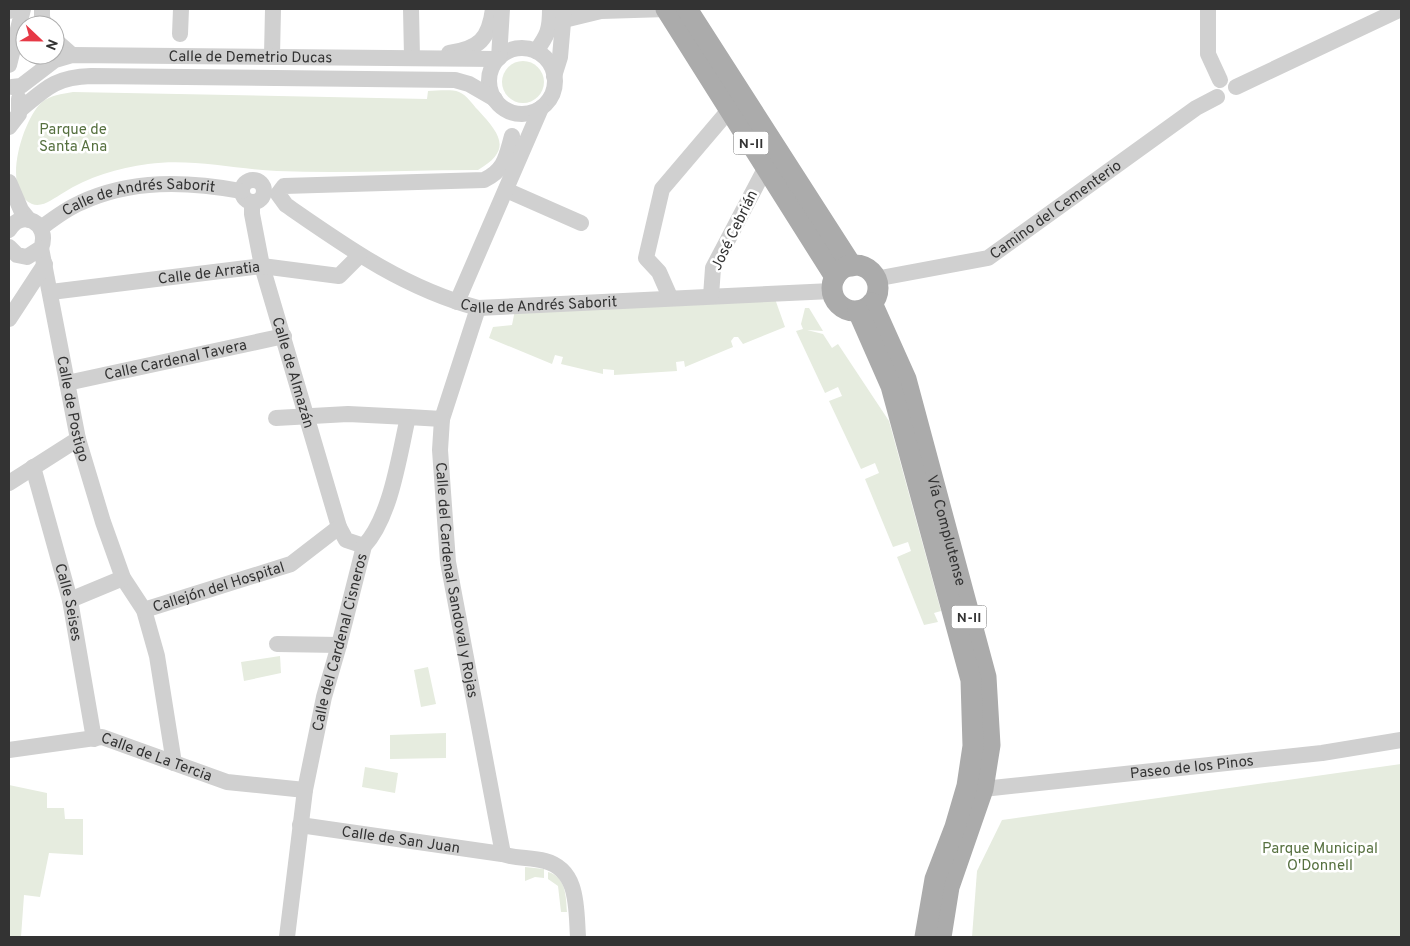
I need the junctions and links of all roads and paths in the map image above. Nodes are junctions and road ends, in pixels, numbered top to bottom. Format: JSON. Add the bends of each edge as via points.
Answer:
{"nodes":[{"id":1,"x":23,"y":9,"type":"edge"},
{"id":2,"x":181,"y":9,"type":"edge"},
{"id":3,"x":273,"y":9,"type":"edge"},
{"id":4,"x":411,"y":9,"type":"edge"},
{"id":5,"x":492,"y":9,"type":"edge"},
{"id":6,"x":502,"y":9,"type":"edge"},
{"id":7,"x":513,"y":9,"type":"edge"},
{"id":8,"x":550,"y":9,"type":"edge"},
{"id":9,"x":666,"y":9,"type":"edge"},
{"id":10,"x":687,"y":9,"type":"edge"},
{"id":11,"x":1208,"y":9,"type":"edge"},
{"id":12,"x":1401,"y":9,"type":"edge"},
{"id":13,"x":564,"y":15,"type":"edge"},
{"id":14,"x":180,"y":34,"type":"dead end"},
{"id":15,"x":65,"y":48,"type":"edge"},
{"id":16,"x":515,"y":49,"type":"junction"},
{"id":17,"x":536,"y":52,"type":"junction"},
{"id":18,"x":72,"y":54,"type":"junction"},
{"id":19,"x":272,"y":55,"type":"junction"},
{"id":20,"x":418,"y":57,"type":"junction"},
{"id":21,"x":498,"y":59,"type":"junction"},
{"id":22,"x":9,"y":65,"type":"edge"},
{"id":23,"x":554,"y":76,"type":"junction"},
{"id":24,"x":1220,"y":80,"type":"junction"},
{"id":25,"x":10,"y":84,"type":"edge"},
{"id":26,"x":1236,"y":87,"type":"junction"},
{"id":27,"x":1217,"y":97,"type":"junction"},
{"id":28,"x":500,"y":104,"type":"junction"},
{"id":29,"x":541,"y":108,"type":"junction"},
{"id":30,"x":20,"y":109,"type":"junction"},
{"id":31,"x":730,"y":109,"type":"junction"},
{"id":32,"x":10,"y":130,"type":"edge"},
{"id":33,"x":512,"y":136,"type":"junction"},
{"id":34,"x":766,"y":167,"type":"junction"},
{"id":35,"x":9,"y":182,"type":"edge"},
{"id":36,"x":509,"y":184,"type":"junction"},
{"id":37,"x":247,"y":197,"type":"joint"},
{"id":38,"x":20,"y":222,"type":"edge"},
{"id":39,"x":582,"y":222,"type":"dead end"},
{"id":40,"x":9,"y":247,"type":"edge"},
{"id":41,"x":43,"y":256,"type":"junction"},
{"id":42,"x":359,"y":256,"type":"junction"},
{"id":43,"x":262,"y":266,"type":"junction"},
{"id":44,"x":840,"y":278,"type":"junction"},
{"id":45,"x":876,"y":279,"type":"junction"},
{"id":46,"x":51,"y":292,"type":"junction"},
{"id":47,"x":712,"y":296,"type":"junction"},
{"id":48,"x":670,"y":297,"type":"junction"},
{"id":49,"x":457,"y":302,"type":"junction"},
{"id":50,"x":865,"y":307,"type":"junction"},
{"id":51,"x":478,"y":308,"type":"junction"},
{"id":52,"x":9,"y":319,"type":"edge"},
{"id":53,"x":284,"y":336,"type":"junction"},
{"id":54,"x":67,"y":384,"type":"junction"},
{"id":55,"x":307,"y":415,"type":"junction"},
{"id":56,"x":408,"y":417,"type":"junction"},
{"id":57,"x":276,"y":418,"type":"dead end"},
{"id":58,"x":442,"y":419,"type":"junction"},
{"id":59,"x":78,"y":439,"type":"junction"},
{"id":60,"x":33,"y":467,"type":"junction"},
{"id":61,"x":9,"y":483,"type":"edge"},
{"id":62,"x":343,"y":533,"type":"junction"},
{"id":63,"x":364,"y":546,"type":"junction"},
{"id":64,"x":123,"y":578,"type":"junction"},
{"id":65,"x":70,"y":600,"type":"junction"},
{"id":66,"x":144,"y":610,"type":"junction"},
{"id":67,"x":277,"y":644,"type":"dead end"},
{"id":68,"x":339,"y":645,"type":"junction"},
{"id":69,"x":94,"y":739,"type":"junction"},
{"id":70,"x":1401,"y":740,"type":"edge"},
{"id":71,"x":9,"y":750,"type":"edge"},
{"id":72,"x":174,"y":763,"type":"junction"},
{"id":73,"x":982,"y":789,"type":"junction"},
{"id":74,"x":305,"y":790,"type":"junction"},
{"id":75,"x":300,"y":825,"type":"junction"},
{"id":76,"x":503,"y":854,"type":"junction"},
{"id":77,"x":287,"y":937,"type":"edge"},
{"id":78,"x":578,"y":937,"type":"edge"},
{"id":79,"x":925,"y":937,"type":"edge"},
{"id":80,"x":941,"y":937,"type":"edge"}],
"edges":[{"from":1,"to":22,"type":"street"},
{"from":2,"to":14,"type":"street"},
{"from":3,"to":19,"type":"street"},
{"from":4,"to":20,"type":"street"},
{"from":5,"to":20,"type":"street","via":[[490,25],[482,41],[466,51]]},
{"from":6,"to":21,"type":"street"},
{"from":7,"to":16,"type":"street"},
{"from":8,"to":17,"type":"street","via":[[547,38]]},
{"from":9,"to":13,"type":"street"},
{"from":9,"to":31,"type":"main road","number":"N-II"},
{"from":10,"to":44,"type":"main road","number":"N-II"},
{"from":11,"to":24,"type":"street","via":[[1208,54]]},
{"from":12,"to":26,"type":"street"},
{"from":13,"to":23,"type":"street","via":[[560,57]]},
{"from":15,"to":18,"type":"street"},
{"from":16,"to":17,"type":"street"},
{"from":16,"to":21,"type":"street"},
{"from":17,"to":23,"type":"street","via":[[548,62]]},
{"from":18,"to":19,"type":"street","name":"Calle de Demetrio Ducas"},
{"from":18,"to":25,"type":"street","name":"Calle de Demetrio Ducas","via":[[55,60],[21,86]]},
{"from":19,"to":20,"type":"street","name":"Calle de Demetrio Ducas"},
{"from":20,"to":21,"type":"street","name":"Calle de Demetrio Ducas"},
{"from":21,"to":28,"type":"street","via":[[489,79]]},
{"from":23,"to":29,"type":"street","via":[[552,94]]},
{"from":24,"to":26,"type":"street","via":[[1232,80]]},
{"from":24,"to":27,"type":"street","via":[[1215,90]]},
{"from":25,"to":30,"type":"street","via":[[18,96]]},
{"from":26,"to":27,"type":"street","via":[[1231,100]]},
{"from":27,"to":45,"type":"street","name":"Camino del Cementerio","via":[[1196,108],[988,258]]},
{"from":28,"to":29,"type":"street","via":[[523,114]]},
{"from":28,"to":30,"type":"street","name":"Calle de Demetrio Ducas","via":[[469,84],[455,80],[91,76],[69,77],[54,82]]},
{"from":28,"to":33,"type":"street"},
{"from":29,"to":36,"type":"street"},
{"from":30,"to":32,"type":"street"},
{"from":31,"to":34,"type":"main road","number":"N-II"},
{"from":31,"to":48,"type":"street","via":[[662,189],[646,258],[659,272]]},
{"from":33,"to":36,"type":"street","via":[[514,156]]},
{"from":33,"to":42,"type":"street","name":"Calle de Andrés Saborit","via":[[497,174],[484,180],[284,186],[278,194],[286,205]]},
{"from":34,"to":44,"type":"main road","number":"N-II"},
{"from":34,"to":47,"type":"street","name":"José Cebrián","via":[[713,268]]},
{"from":35,"to":38,"type":"street","via":[[20,210]]},
{"from":36,"to":39,"type":"street"},
{"from":36,"to":49,"type":"street"},
{"from":37,"to":38,"type":"street","name":"Calle de Andrés Saborit","via":[[182,183],[148,184],[125,188]]},
{"from":37,"to":43,"type":"street","name":"Calle de Almazán"},
{"from":38,"to":41,"type":"street","name":"Calle de Postigo","via":[[44,238]]},
{"from":40,"to":41,"type":"street","via":[[17,255]]},
{"from":41,"to":46,"type":"street","name":"Calle de Postigo"},
{"from":41,"to":52,"type":"street"},
{"from":42,"to":43,"type":"street","name":"Calle de Arratia","via":[[339,276]]},
{"from":42,"to":49,"type":"street","name":"Calle de Andrés Saborit","via":[[409,284]]},
{"from":43,"to":46,"type":"street","name":"Calle de Arratia"},
{"from":43,"to":53,"type":"street","name":"Calle de Almazán"},
{"from":44,"to":45,"type":"main road","via":[[867,269]]},
{"from":44,"to":47,"type":"street","name":"Calle de Andrés Saborit"},
{"from":44,"to":50,"type":"main road","number":"N-II","via":[[835,299],[843,308]]},
{"from":45,"to":50,"type":"main road","via":[[877,290]]},
{"from":46,"to":54,"type":"street","name":"Calle de Postigo"},
{"from":47,"to":48,"type":"street","name":"Calle de Andrés Saborit"},
{"from":48,"to":51,"type":"street","name":"Calle de Andrés Saborit"},
{"from":49,"to":51,"type":"street","name":"Calle de Andrés Saborit"},
{"from":50,"to":73,"type":"main road","name":"Vía Complutense","number":"N-II","via":[[906,379],[986,677],[990,745]]},
{"from":50,"to":79,"type":"main road","name":"Vía Complutense","number":"N-II","via":[[891,386],[971,680],[973,746],[967,786],[935,879]]},
{"from":51,"to":58,"type":"street","name":"Calle del Cardenal Sandoval y Rojas"},
{"from":53,"to":54,"type":"street","name":"Calle Cardenal Tavera"},
{"from":53,"to":55,"type":"street","name":"Calle de Almazán"},
{"from":54,"to":59,"type":"street","name":"Calle de Postigo"},
{"from":55,"to":56,"type":"street"},
{"from":55,"to":57,"type":"street"},
{"from":55,"to":62,"type":"street","name":"Calle de Almazán"},
{"from":56,"to":58,"type":"street"},
{"from":56,"to":63,"type":"street","name":"Calle del Cardenal Cisneros","via":[[391,489],[374,535]]},
{"from":58,"to":76,"type":"street","name":"Calle del Cardenal Sandoval y Rojas","via":[[440,450],[448,562],[461,608]]},
{"from":59,"to":60,"type":"street"},
{"from":59,"to":64,"type":"street","name":"Calle de Postigo"},
{"from":60,"to":61,"type":"street"},
{"from":60,"to":65,"type":"street","name":"Calle Seises"},
{"from":62,"to":63,"type":"street"},
{"from":62,"to":66,"type":"street","name":"Callejón del Hospital","via":[[291,564]]},
{"from":63,"to":68,"type":"street","name":"Calle del Cardenal Cisneros"},
{"from":64,"to":65,"type":"street"},
{"from":64,"to":66,"type":"street","name":"Calle de Postigo"},
{"from":65,"to":69,"type":"street","name":"Calle Seises"},
{"from":66,"to":72,"type":"street","name":"Calle de Postigo","via":[[157,656]]},
{"from":67,"to":68,"type":"street"},
{"from":68,"to":74,"type":"street","name":"Calle del Cardenal Cisneros","via":[[324,697]]},
{"from":69,"to":71,"type":"street","name":"Calle de La Tercia"},
{"from":69,"to":72,"type":"street","name":"Calle de La Tercia","via":[[102,737]]},
{"from":70,"to":73,"type":"street","name":"Paseo de los Pinos","via":[[1322,752]]},
{"from":72,"to":74,"type":"street","name":"Calle de La Tercia","via":[[227,782]]},
{"from":73,"to":80,"type":"main road","name":"Vía Complutense","number":"N-II","via":[[949,887]]},
{"from":74,"to":75,"type":"street","name":"Calle del Cardenal Cisneros"},
{"from":75,"to":76,"type":"street","name":"Calle de San Juan"},
{"from":75,"to":77,"type":"street","name":"Calle del Cardenal Cisneros"},
{"from":76,"to":78,"type":"street","name":"Calle de San Juan","via":[[544,861],[561,868],[571,881],[576,899]]}]}
